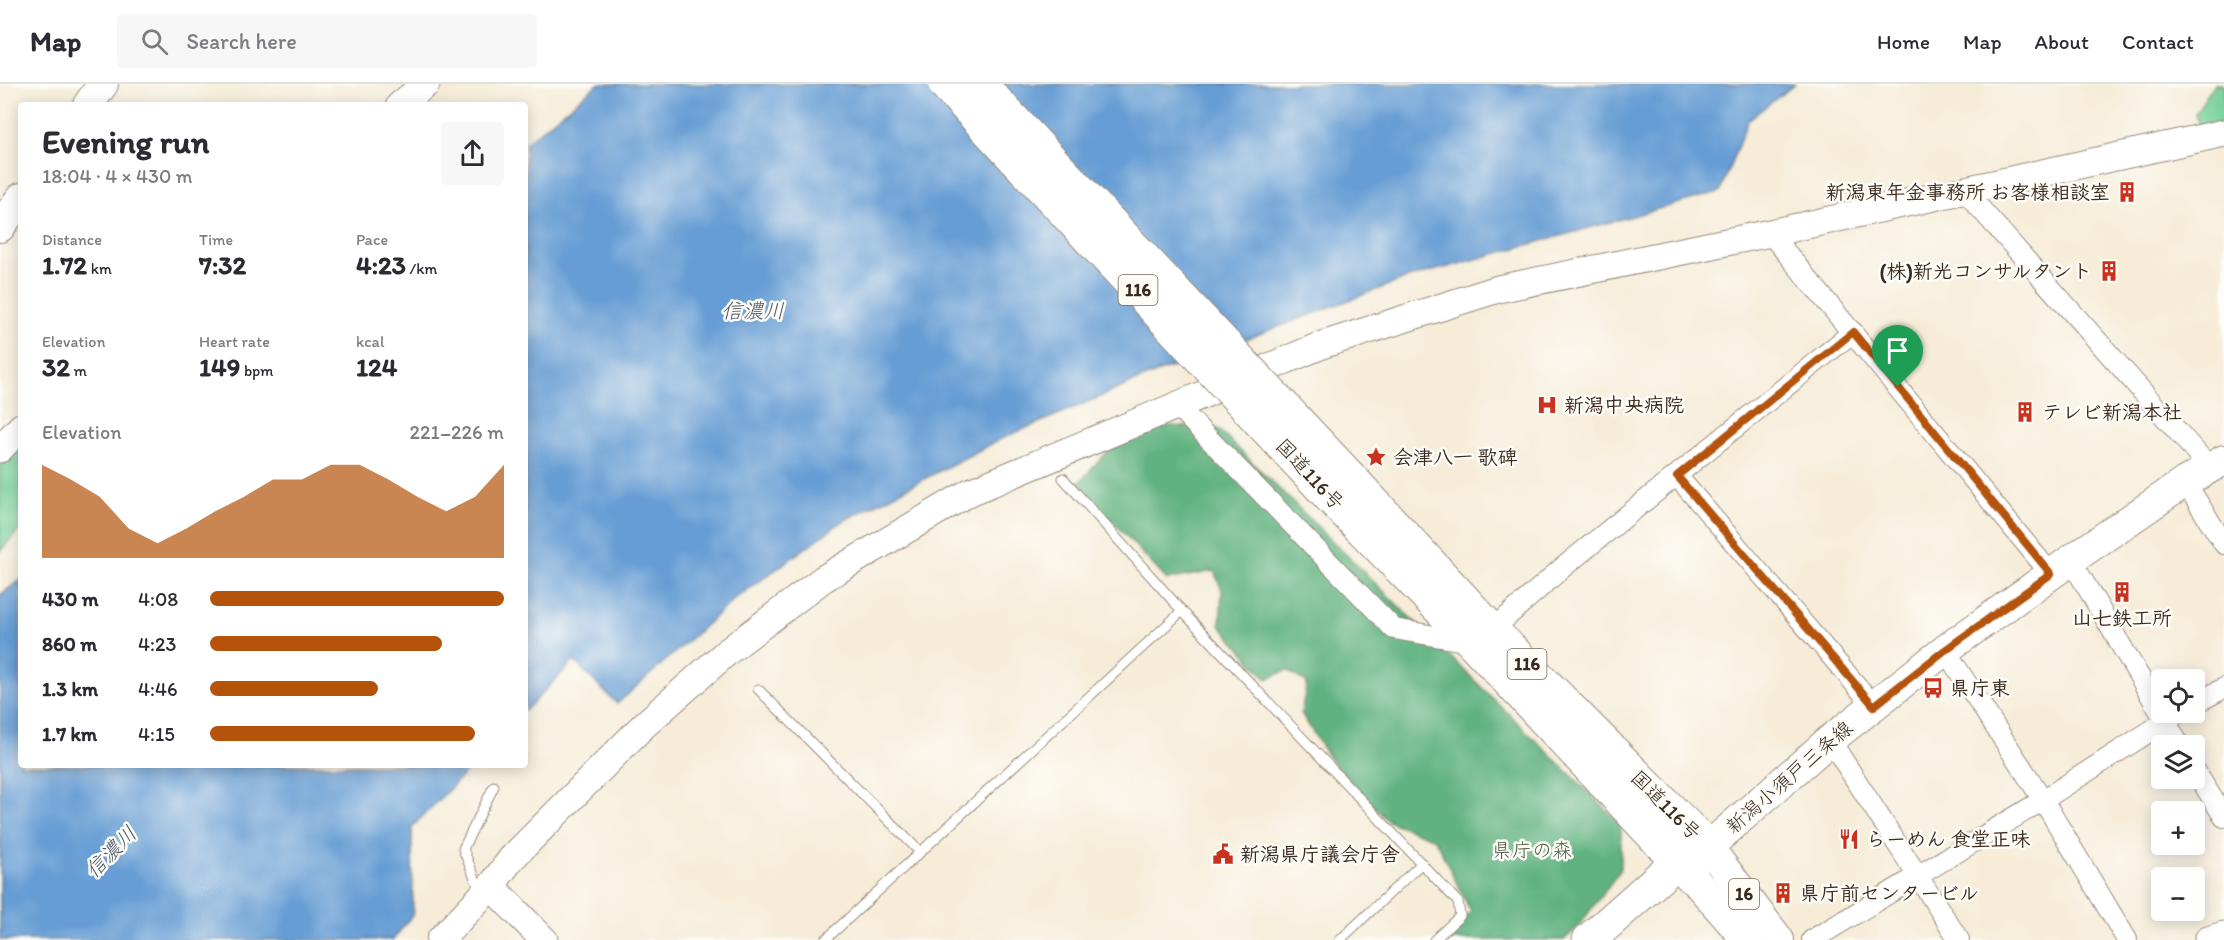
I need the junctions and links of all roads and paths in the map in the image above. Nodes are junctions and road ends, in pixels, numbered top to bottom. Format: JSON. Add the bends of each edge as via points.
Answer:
{"nodes":[{"id":1,"x":103,"y":84,"type":"edge"},
{"id":2,"x":426,"y":84,"type":"edge"},
{"id":3,"x":945,"y":84,"type":"edge"},
{"id":4,"x":980,"y":84,"type":"edge"},
{"id":5,"x":90,"y":102,"type":"edge"},
{"id":6,"x":404,"y":102,"type":"edge"},
{"id":7,"x":2224,"y":133,"type":"edge"},
{"id":8,"x":1963,"y":189,"type":"junction"},
{"id":9,"x":18,"y":202,"type":"edge"},
{"id":10,"x":0,"y":227,"type":"edge"},
{"id":11,"x":1770,"y":233,"type":"junction"},
{"id":12,"x":1853,"y":332,"type":"junction"},
{"id":13,"x":1176,"y":405,"type":"junction"},
{"id":14,"x":0,"y":414,"type":"edge"},
{"id":15,"x":18,"y":424,"type":"edge"},
{"id":16,"x":18,"y":429,"type":"edge"},
{"id":17,"x":0,"y":449,"type":"edge"},
{"id":18,"x":2206,"y":470,"type":"edge"},
{"id":19,"x":1677,"y":476,"type":"junction"},
{"id":20,"x":1063,"y":478,"type":"dead end"},
{"id":21,"x":1340,"y":487,"type":"junction"},
{"id":22,"x":2224,"y":544,"type":"edge"},
{"id":23,"x":2061,"y":567,"type":"junction"},
{"id":24,"x":1182,"y":612,"type":"junction"},
{"id":25,"x":1482,"y":636,"type":"junction"},
{"id":26,"x":1945,"y":650,"type":"junction"},
{"id":27,"x":2151,"y":688,"type":"edge"},
{"id":28,"x":2224,"y":688,"type":"edge"},
{"id":29,"x":758,"y":689,"type":"dead end"},
{"id":30,"x":2205,"y":699,"type":"edge"},
{"id":31,"x":1874,"y":706,"type":"junction"},
{"id":32,"x":2164,"y":723,"type":"edge"},
{"id":33,"x":1830,"y":741,"type":"junction"},
{"id":34,"x":494,"y":786,"type":"dead end"},
{"id":35,"x":2205,"y":787,"type":"edge"},
{"id":36,"x":2043,"y":800,"type":"junction"},
{"id":37,"x":2224,"y":818,"type":"edge"},
{"id":38,"x":1708,"y":847,"type":"junction"},
{"id":39,"x":920,"y":852,"type":"junction"},
{"id":40,"x":1422,"y":863,"type":"junction"},
{"id":41,"x":1685,"y":869,"type":"junction"},
{"id":42,"x":1918,"y":875,"type":"junction"},
{"id":43,"x":487,"y":891,"type":"junction"},
{"id":44,"x":440,"y":940,"type":"edge"},
{"id":45,"x":544,"y":940,"type":"edge"},
{"id":46,"x":825,"y":940,"type":"edge"},
{"id":47,"x":1340,"y":940,"type":"edge"},
{"id":48,"x":1434,"y":940,"type":"edge"},
{"id":49,"x":1589,"y":940,"type":"edge"},
{"id":50,"x":1620,"y":940,"type":"edge"},
{"id":51,"x":1747,"y":940,"type":"edge"},
{"id":52,"x":1779,"y":940,"type":"edge"},
{"id":53,"x":1812,"y":940,"type":"edge"},
{"id":54,"x":1959,"y":940,"type":"edge"},
{"id":55,"x":2127,"y":940,"type":"edge"}],
"edges":[{"from":1,"to":5,"type":"main road"},
{"from":2,"to":6,"type":"street"},
{"from":3,"to":21,"type":"highway","name":"国道116号","number":"116","bridge":true},
{"from":4,"to":21,"type":"highway","name":"国道116号","number":"116","bridge":true},
{"from":7,"to":8,"type":"street"},
{"from":8,"to":11,"type":"street"},
{"from":8,"to":18,"type":"street"},
{"from":9,"to":10,"type":"main road"},
{"from":11,"to":12,"type":"street"},
{"from":11,"to":13,"type":"street","via":[[1498,289],[1322,345]]},
{"from":12,"to":19,"type":"street"},
{"from":12,"to":23,"type":"street"},
{"from":13,"to":25,"type":"street","via":[[1394,629]]},
{"from":13,"to":43,"type":"street","via":[[970,492],[823,579],[727,652],[643,726],[512,858]]},
{"from":14,"to":15,"type":"street"},
{"from":16,"to":17,"type":"street"},
{"from":18,"to":22,"type":"street"},
{"from":18,"to":23,"type":"main road","name":"新潟小須戸三条線"},
{"from":19,"to":25,"type":"street"},
{"from":19,"to":31,"type":"street"},
{"from":20,"to":24,"type":"lane"},
{"from":21,"to":25,"type":"highway","name":"国道116号","number":"116"},
{"from":23,"to":26,"type":"main road","name":"新潟小須戸三条線"},
{"from":23,"to":27,"type":"street"},
{"from":24,"to":39,"type":"lane"},
{"from":24,"to":40,"type":"lane"},
{"from":25,"to":38,"type":"highway","name":"国道116号","number":"116"},
{"from":25,"to":41,"type":"highway","name":"国道116号","number":"116"},
{"from":26,"to":31,"type":"main road","name":"新潟小須戸三条線"},
{"from":26,"to":36,"type":"street"},
{"from":28,"to":30,"type":"street"},
{"from":29,"to":39,"type":"lane"},
{"from":31,"to":33,"type":"main road","name":"新潟小須戸三条線"},
{"from":32,"to":36,"type":"street"},
{"from":33,"to":38,"type":"main road","name":"新潟小須戸三条線"},
{"from":33,"to":42,"type":"street"},
{"from":34,"to":43,"type":"lane","via":[[463,849]]},
{"from":35,"to":37,"type":"street"},
{"from":36,"to":42,"type":"street"},
{"from":36,"to":55,"type":"street"},
{"from":38,"to":41,"type":"highway","name":"国道116号"},
{"from":38,"to":52,"type":"main road","number":"16"},
{"from":39,"to":46,"type":"lane"},
{"from":40,"to":47,"type":"lane"},
{"from":40,"to":48,"type":"lane","via":[[1458,902],[1460,916]]},
{"from":41,"to":49,"type":"highway","name":"国道116号"},
{"from":41,"to":50,"type":"highway","name":"国道116号"},
{"from":41,"to":51,"type":"main road","number":"16"},
{"from":42,"to":53,"type":"street"},
{"from":42,"to":54,"type":"street"},
{"from":43,"to":44,"type":"street"},
{"from":43,"to":45,"type":"street"}]}
